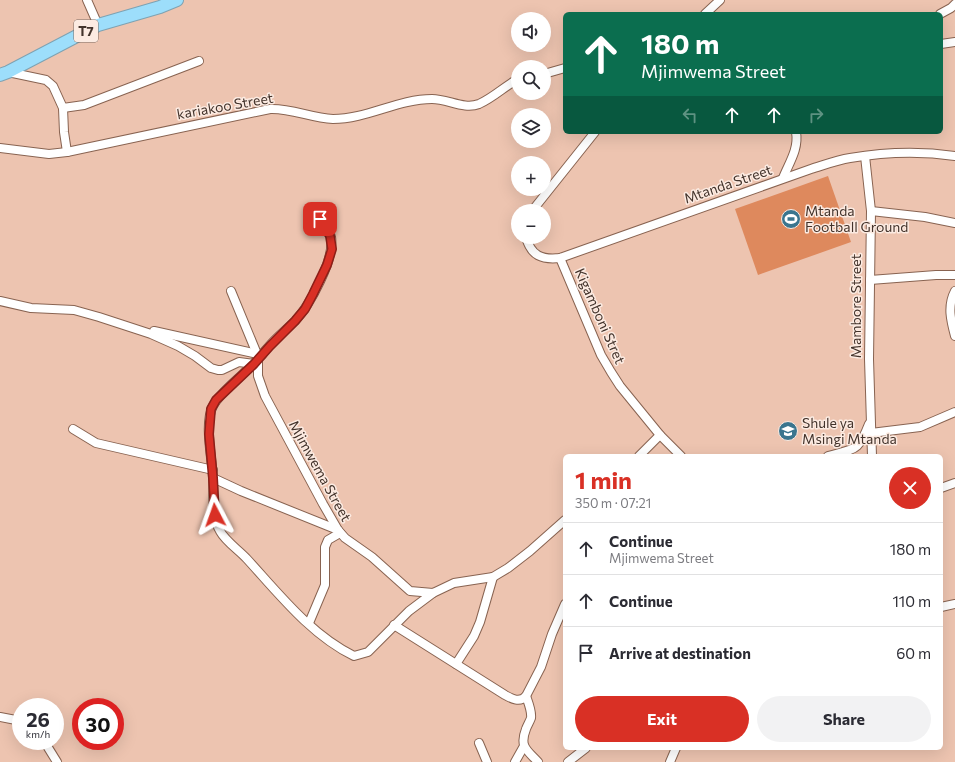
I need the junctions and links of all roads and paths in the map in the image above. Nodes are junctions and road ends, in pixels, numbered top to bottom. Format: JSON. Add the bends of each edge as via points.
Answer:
{"nodes":[{"id":1,"x":87,"y":0,"type":"edge"},
{"id":2,"x":177,"y":0,"type":"edge"},
{"id":3,"x":720,"y":0,"type":"edge"},
{"id":4,"x":159,"y":4,"type":"edge"},
{"id":5,"x":955,"y":4,"type":"edge"},
{"id":6,"x":707,"y":12,"type":"edge"},
{"id":7,"x":943,"y":12,"type":"edge"},
{"id":8,"x":98,"y":25,"type":"junction"},
{"id":9,"x":955,"y":42,"type":"edge"},
{"id":10,"x":943,"y":44,"type":"edge"},
{"id":11,"x":199,"y":61,"type":"dead end"},
{"id":12,"x":563,"y":69,"type":"edge"},
{"id":13,"x":551,"y":72,"type":"edge"},
{"id":14,"x":4,"y":73,"type":"edge"},
{"id":15,"x":511,"y":84,"type":"edge"},
{"id":16,"x":63,"y":108,"type":"junction"},
{"id":17,"x":593,"y":134,"type":"edge"},
{"id":18,"x":796,"y":134,"type":"edge"},
{"id":19,"x":0,"y":148,"type":"edge"},
{"id":20,"x":67,"y":152,"type":"junction"},
{"id":21,"x":865,"y":156,"type":"junction"},
{"id":22,"x":955,"y":156,"type":"edge"},
{"id":23,"x":783,"y":178,"type":"junction"},
{"id":24,"x":538,"y":204,"type":"edge"},
{"id":25,"x":313,"y":210,"type":"dead end"},
{"id":26,"x":871,"y":211,"type":"junction"},
{"id":27,"x":955,"y":223,"type":"edge"},
{"id":28,"x":529,"y":244,"type":"edge"},
{"id":29,"x":560,"y":258,"type":"junction"},
{"id":30,"x":955,"y":275,"type":"edge"},
{"id":31,"x":870,"y":280,"type":"junction"},
{"id":32,"x":955,"y":291,"type":"edge"},
{"id":33,"x":231,"y":292,"type":"dead end"},
{"id":34,"x":0,"y":301,"type":"edge"},
{"id":35,"x":120,"y":324,"type":"junction"},
{"id":36,"x":955,"y":336,"type":"edge"},
{"id":37,"x":258,"y":358,"type":"junction"},
{"id":38,"x":955,"y":412,"type":"edge"},
{"id":39,"x":871,"y":420,"type":"junction"},
{"id":40,"x":73,"y":430,"type":"dead end"},
{"id":41,"x":871,"y":433,"type":"junction"},
{"id":42,"x":660,"y":435,"type":"junction"},
{"id":43,"x":641,"y":454,"type":"edge"},
{"id":44,"x":678,"y":454,"type":"edge"},
{"id":45,"x":835,"y":454,"type":"edge"},
{"id":46,"x":872,"y":454,"type":"edge"},
{"id":47,"x":213,"y":474,"type":"junction"},
{"id":48,"x":955,"y":483,"type":"edge"},
{"id":49,"x":943,"y":487,"type":"edge"},
{"id":50,"x":563,"y":522,"type":"edge"},
{"id":51,"x":339,"y":532,"type":"junction"},
{"id":52,"x":492,"y":577,"type":"junction"},
{"id":53,"x":432,"y":592,"type":"junction"},
{"id":54,"x":955,"y":604,"type":"edge"},
{"id":55,"x":943,"y":607,"type":"edge"},
{"id":56,"x":563,"y":609,"type":"edge"},
{"id":57,"x":308,"y":623,"type":"junction"},
{"id":58,"x":394,"y":625,"type":"junction"},
{"id":59,"x":456,"y":664,"type":"junction"},
{"id":60,"x":526,"y":696,"type":"junction"},
{"id":61,"x":0,"y":717,"type":"edge"},
{"id":62,"x":12,"y":719,"type":"edge"},
{"id":63,"x":479,"y":743,"type":"dead end"},
{"id":64,"x":524,"y":746,"type":"junction"},
{"id":65,"x":50,"y":750,"type":"edge"},
{"id":66,"x":583,"y":750,"type":"edge"},
{"id":67,"x":675,"y":750,"type":"edge"},
{"id":68,"x":57,"y":762,"type":"edge"},
{"id":69,"x":487,"y":762,"type":"edge"},
{"id":70,"x":515,"y":762,"type":"edge"},
{"id":71,"x":538,"y":762,"type":"edge"},
{"id":72,"x":568,"y":762,"type":"edge"},
{"id":73,"x":670,"y":762,"type":"edge"}],
"edges":[{"from":1,"to":8,"type":"street"},
{"from":2,"to":4,"type":"highway","number":"T7"},
{"from":3,"to":6,"type":"street"},
{"from":4,"to":8,"type":"highway","number":"T7"},
{"from":5,"to":7,"type":"street"},
{"from":8,"to":14,"type":"highway","number":"T7"},
{"from":9,"to":10,"type":"street"},
{"from":11,"to":16,"type":"street","via":[[84,105]]},
{"from":12,"to":13,"type":"street"},
{"from":14,"to":16,"type":"street","via":[[46,80],[53,86]]},
{"from":15,"to":20,"type":"street","name":"kariakoo Street","via":[[480,104],[472,106],[450,101],[419,100],[364,115],[333,119],[270,108]]},
{"from":16,"to":20,"type":"street"},
{"from":17,"to":24,"type":"street"},
{"from":18,"to":23,"type":"street","via":[[796,148]]},
{"from":19,"to":20,"type":"street","name":"kariakoo Street","via":[[49,154]]},
{"from":21,"to":22,"type":"street","name":"Mtanda Street","via":[[906,152]]},
{"from":21,"to":23,"type":"street","name":"Mtanda Street","via":[[842,160]]},
{"from":21,"to":26,"type":"street","name":"Mambore Street"},
{"from":23,"to":29,"type":"street","name":"Mtanda Street"},
{"from":25,"to":37,"type":"street","via":[[330,236],[332,249],[327,265],[305,309]]},
{"from":26,"to":27,"type":"street"},
{"from":26,"to":31,"type":"street","name":"Mambore Street"},
{"from":28,"to":29,"type":"street","name":"Mtanda Street","via":[[531,250],[543,258]]},
{"from":29,"to":42,"type":"street","name":"Kigamboni Stret","via":[[610,372]]},
{"from":30,"to":31,"type":"street"},
{"from":31,"to":39,"type":"street","name":"Mambore Street"},
{"from":32,"to":36,"type":"street","via":[[950,304]]},
{"from":33,"to":37,"type":"street","name":"Mjimwema Street"},
{"from":34,"to":35,"type":"street","via":[[31,308],[74,310]]},
{"from":35,"to":37,"type":"street"},
{"from":35,"to":37,"type":"street","via":[[178,346],[211,368],[222,370],[239,362]]},
{"from":37,"to":47,"type":"street","via":[[216,400],[211,409],[209,434]]},
{"from":37,"to":51,"type":"street","name":"Mjimwema Street","via":[[258,376],[265,396]]},
{"from":38,"to":41,"type":"street","via":[[920,427]]},
{"from":39,"to":41,"type":"street","name":"Mambore Street"},
{"from":39,"to":45,"type":"street","via":[[859,445]]},
{"from":40,"to":47,"type":"street","via":[[96,443]]},
{"from":41,"to":46,"type":"street","name":"Mambore Street"},
{"from":42,"to":43,"type":"street"},
{"from":42,"to":44,"type":"street","name":"Kigamboni Stret"},
{"from":47,"to":51,"type":"street","via":[[240,491]]},
{"from":47,"to":57,"type":"street","via":[[215,515],[220,531]]},
{"from":48,"to":49,"type":"street"},
{"from":50,"to":52,"type":"street","name":"Mjimwema Street","via":[[530,551]]},
{"from":51,"to":53,"type":"street","name":"Mjimwema Street","via":[[410,591]]},
{"from":51,"to":57,"type":"street","via":[[328,540],[325,547],[324,584]]},
{"from":52,"to":53,"type":"street","name":"Mjimwema Street","via":[[454,583]]},
{"from":52,"to":59,"type":"street","via":[[480,622]]},
{"from":53,"to":58,"type":"street"},
{"from":54,"to":55,"type":"street"},
{"from":56,"to":60,"type":"street","via":[[541,667]]},
{"from":57,"to":58,"type":"street","via":[[332,644],[354,656],[368,652]]},
{"from":58,"to":59,"type":"street"},
{"from":59,"to":60,"type":"street","via":[[515,700]]},
{"from":60,"to":64,"type":"street","via":[[531,719],[524,735]]},
{"from":61,"to":62,"type":"street"},
{"from":63,"to":69,"type":"street"},
{"from":64,"to":70,"type":"street"},
{"from":64,"to":71,"type":"street"},
{"from":65,"to":68,"type":"street"},
{"from":66,"to":72,"type":"street"},
{"from":67,"to":73,"type":"street"}]}
